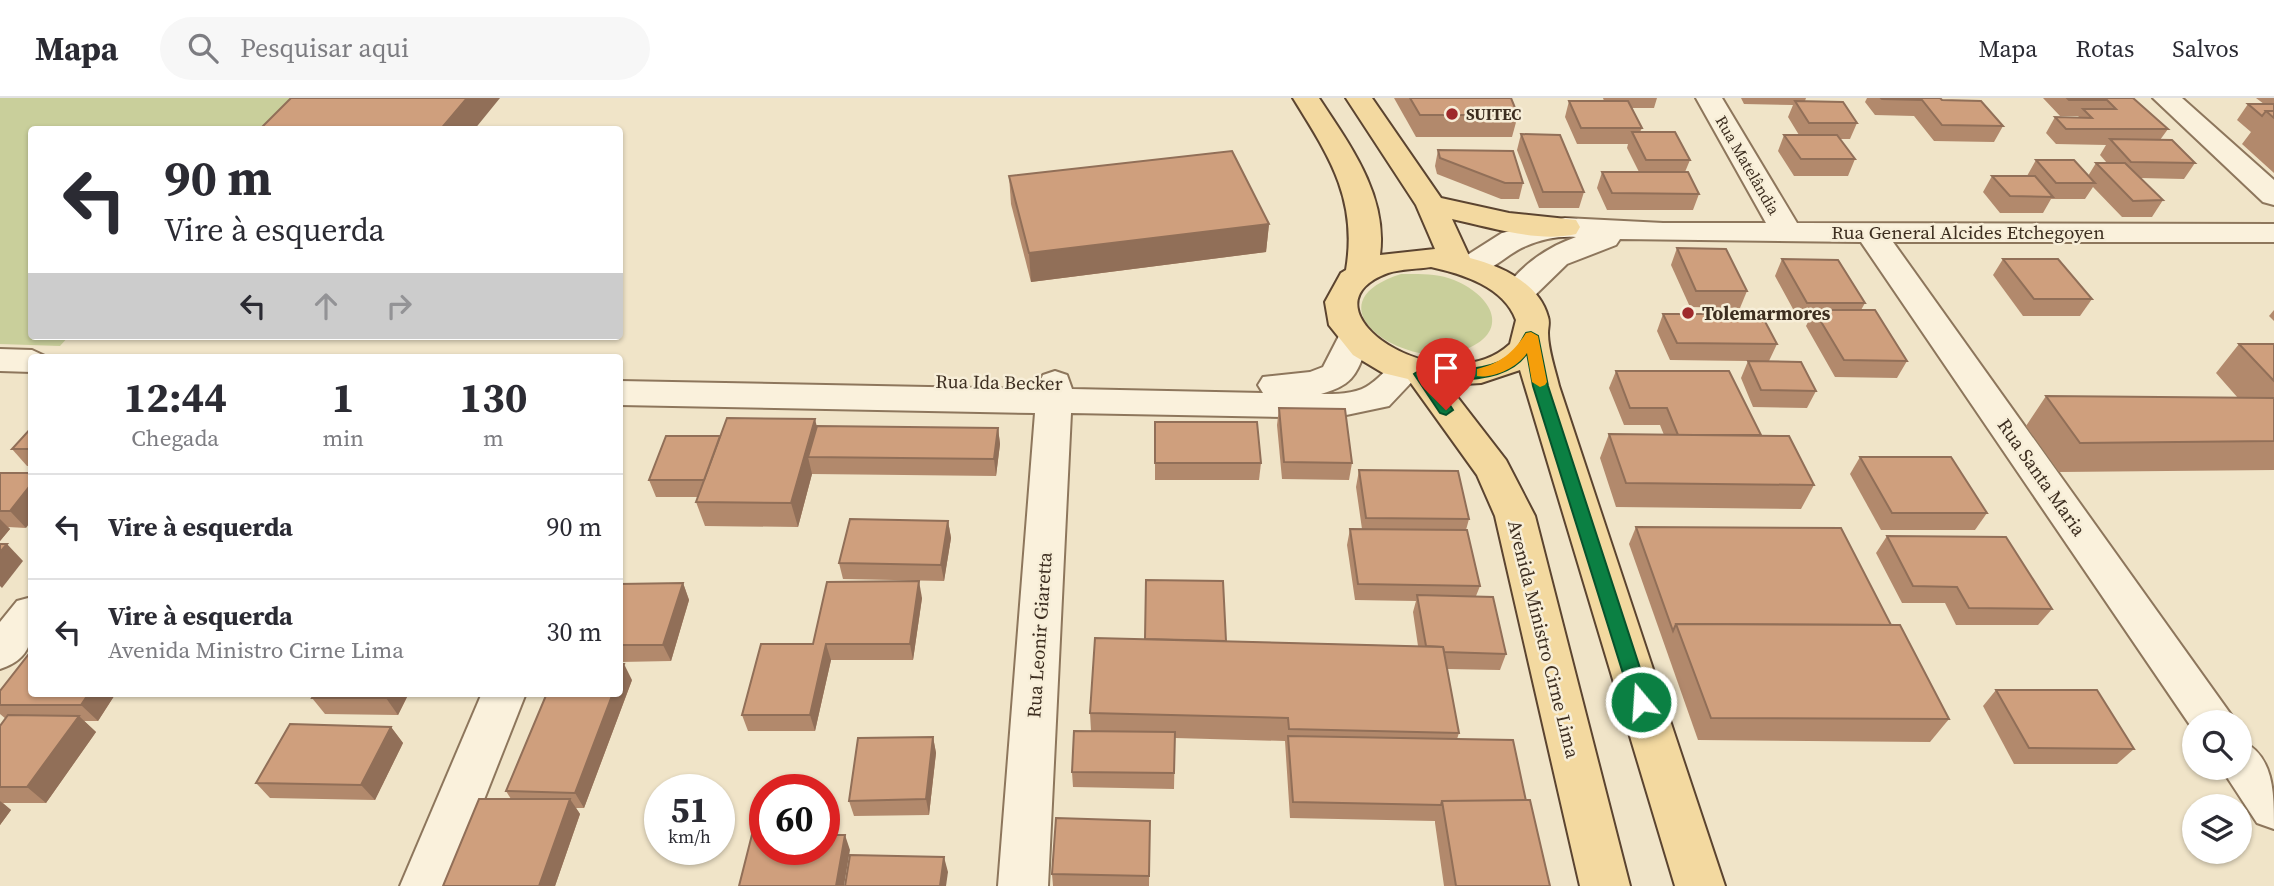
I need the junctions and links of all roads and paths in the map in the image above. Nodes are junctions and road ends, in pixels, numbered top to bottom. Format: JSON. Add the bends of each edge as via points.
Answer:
{"nodes":[{"id":1,"x":1306,"y":98,"type":"edge"},
{"id":2,"x":1359,"y":98,"type":"edge"},
{"id":3,"x":1709,"y":98,"type":"edge"},
{"id":4,"x":2166,"y":98,"type":"edge"},
{"id":5,"x":2274,"y":197,"type":"edge"},
{"id":6,"x":1431,"y":205,"type":"junction"},
{"id":7,"x":1566,"y":228,"type":"junction"},
{"id":8,"x":1662,"y":232,"type":"junction"},
{"id":9,"x":1787,"y":232,"type":"junction"},
{"id":10,"x":1870,"y":232,"type":"junction"},
{"id":11,"x":2274,"y":233,"type":"edge"},
{"id":12,"x":1464,"y":264,"type":"junction"},
{"id":13,"x":1362,"y":272,"type":"junction"},
{"id":14,"x":1517,"y":294,"type":"junction"},
{"id":15,"x":1531,"y":336,"type":"junction"},
{"id":16,"x":1353,"y":340,"type":"junction"},
{"id":17,"x":0,"y":360,"type":"edge"},
{"id":18,"x":28,"y":360,"type":"edge"},
{"id":19,"x":1414,"y":372,"type":"junction"},
{"id":20,"x":0,"y":380,"type":"edge"},
{"id":21,"x":28,"y":381,"type":"edge"},
{"id":22,"x":625,"y":388,"type":"edge"},
{"id":23,"x":1054,"y":392,"type":"junction"},
{"id":24,"x":28,"y":617,"type":"edge"},
{"id":25,"x":0,"y":652,"type":"edge"},
{"id":26,"x":502,"y":697,"type":"edge"},
{"id":27,"x":2205,"y":710,"type":"edge"},
{"id":28,"x":2252,"y":777,"type":"edge"},
{"id":29,"x":2274,"y":808,"type":"edge"},
{"id":30,"x":425,"y":886,"type":"edge"},
{"id":31,"x":1023,"y":886,"type":"edge"},
{"id":32,"x":1605,"y":886,"type":"edge"},
{"id":33,"x":1700,"y":886,"type":"edge"}],
"edges":[{"from":1,"to":13,"type":"main road","via":[[1356,184],[1366,217],[1368,246]]},
{"from":2,"to":6,"type":"main road"},
{"from":3,"to":9,"type":"street","name":"Rua Matelândia"},
{"from":4,"to":5,"type":"street"},
{"from":6,"to":7,"type":"main road","via":[[1509,222]]},
{"from":6,"to":12,"type":"main road"},
{"from":7,"to":8,"type":"street","name":"Rua General Alcides Etchegoyen"},
{"from":7,"to":12,"type":"street","name":"Rua General Alcides Etchegoyen","via":[[1513,240]]},
{"from":8,"to":9,"type":"street","name":"Rua General Alcides Etchegoyen"},
{"from":8,"to":14,"type":"street","name":"Rua General Alcides Etchegoyen","via":[[1607,238],[1563,252]]},
{"from":9,"to":10,"type":"street","name":"Rua General Alcides Etchegoyen"},
{"from":10,"to":11,"type":"street","name":"Rua General Alcides Etchegoyen"},
{"from":10,"to":27,"type":"street","name":"Rua Santa Maria"},
{"from":12,"to":13,"type":"main road","via":[[1405,259]]},
{"from":12,"to":14,"type":"main road","via":[[1497,278]]},
{"from":13,"to":16,"type":"main road","via":[[1343,291],[1340,315]]},
{"from":14,"to":15,"type":"main road","via":[[1531,314]]},
{"from":15,"to":19,"type":"main road","via":[[1519,356],[1494,370],[1459,376]]},
{"from":15,"to":33,"type":"main road","via":[[1541,386]]},
{"from":16,"to":19,"type":"main road","via":[[1376,357]]},
{"from":16,"to":23,"type":"street","name":"Rua Ida Becker","via":[[1337,375],[1314,384]]},
{"from":17,"to":18,"type":"street"},
{"from":19,"to":23,"type":"street","via":[[1376,398],[1332,406]]},
{"from":19,"to":32,"type":"main road","name":"Avenida Ministro Cirne Lima","via":[[1493,469],[1515,516]]},
{"from":20,"to":21,"type":"street"},
{"from":22,"to":23,"type":"street"},
{"from":23,"to":31,"type":"street","name":"Rua Leonir Giaretta"},
{"from":24,"to":25,"type":"street"},
{"from":26,"to":30,"type":"street"},
{"from":28,"to":29,"type":"street"}]}
